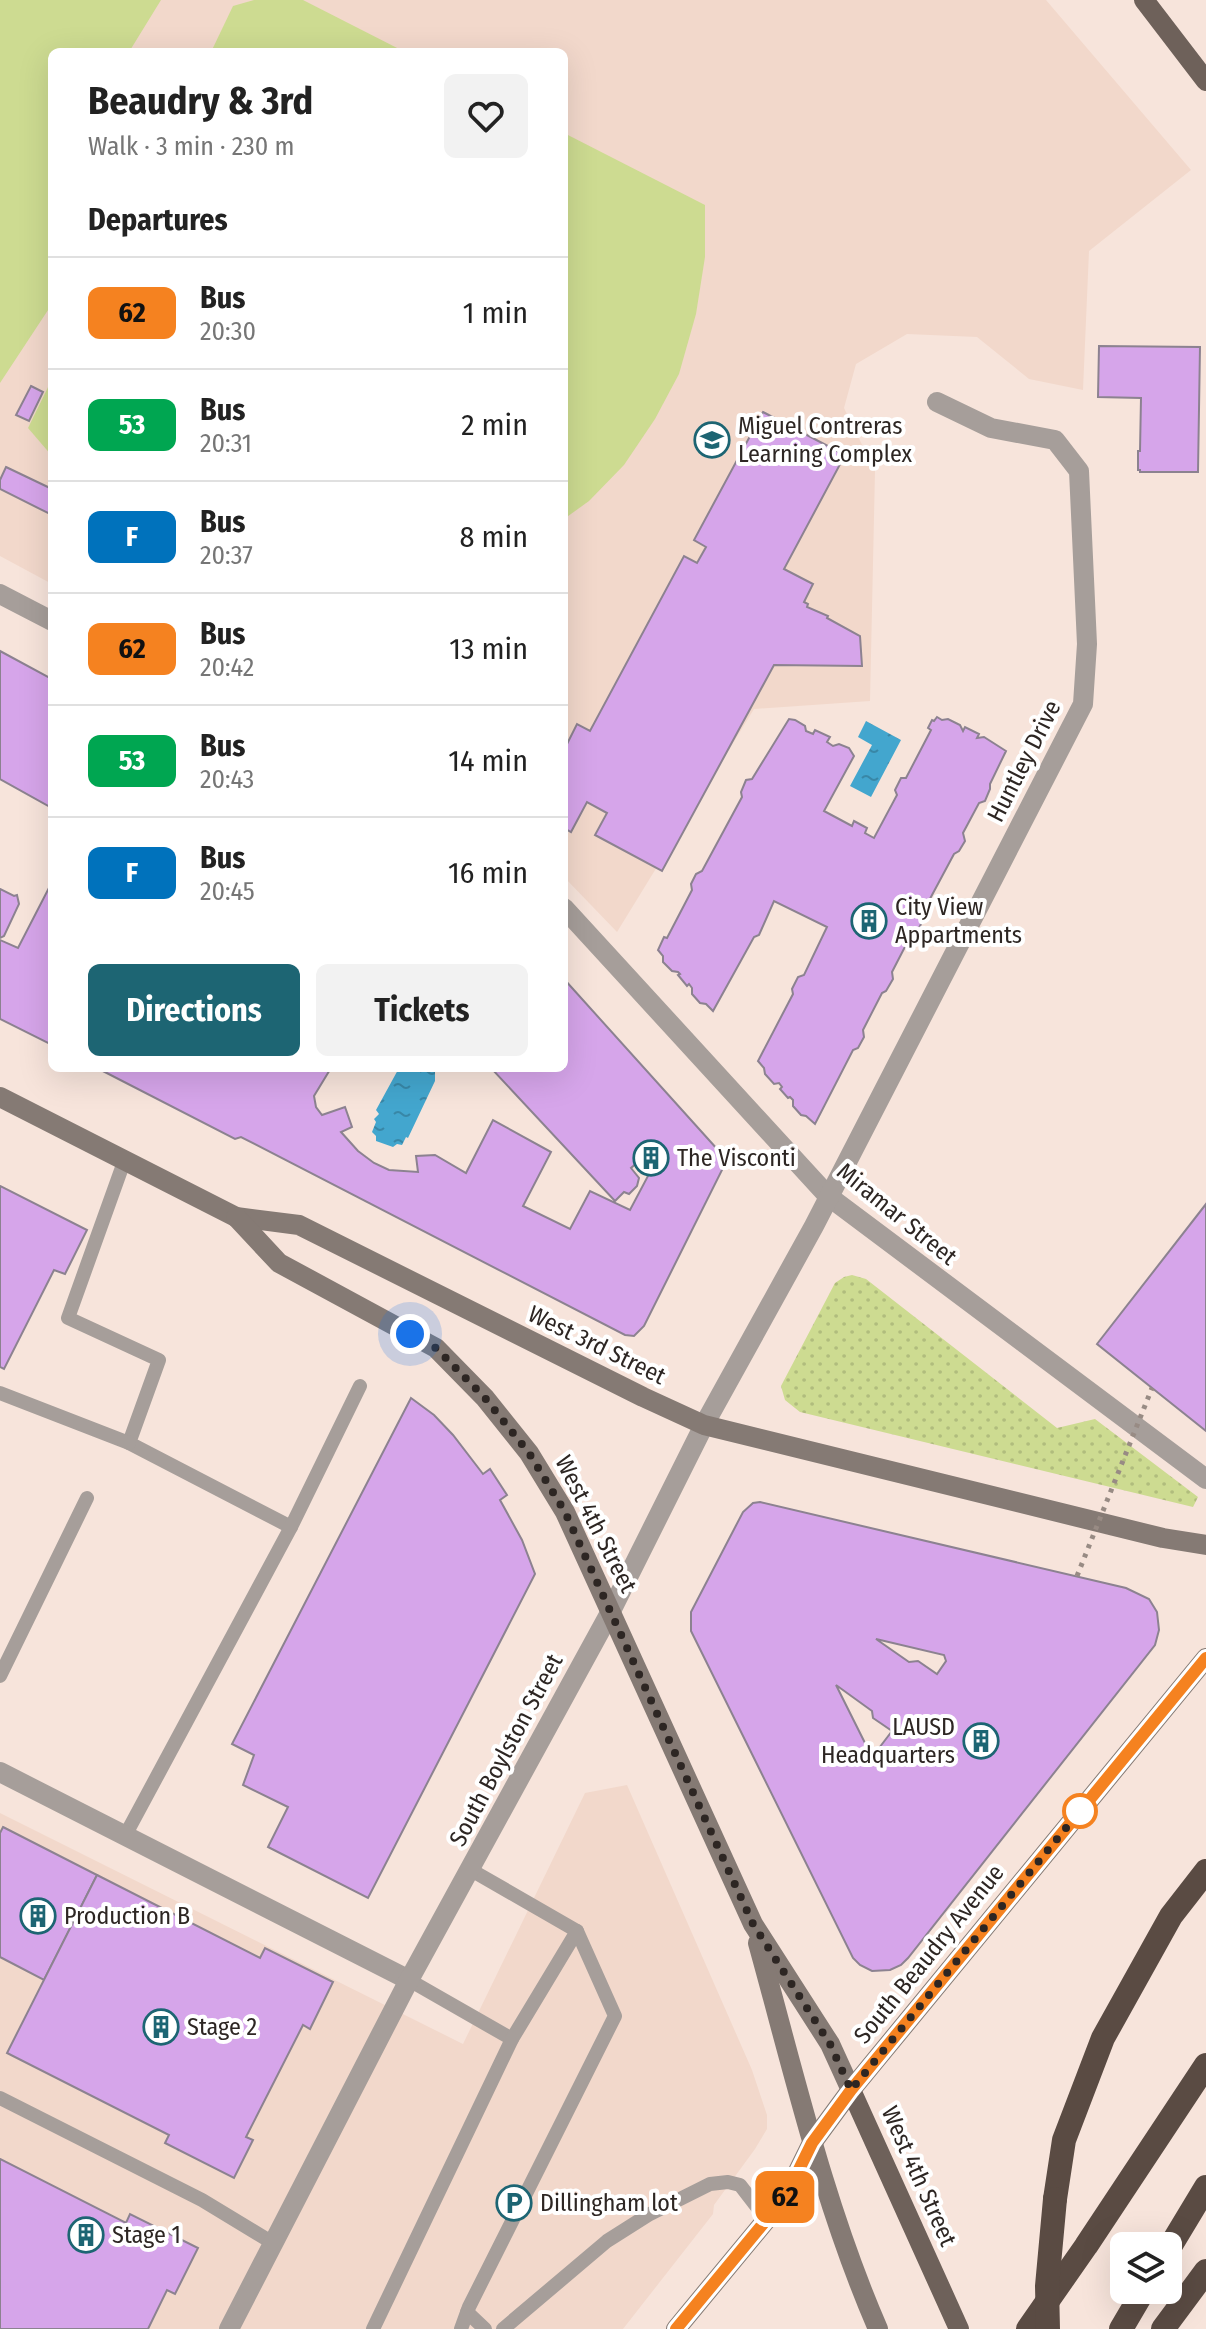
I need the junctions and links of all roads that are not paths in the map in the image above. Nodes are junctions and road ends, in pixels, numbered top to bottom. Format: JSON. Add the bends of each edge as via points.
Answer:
{"nodes":[{"id":1,"x":1144,"y":0,"type":"edge"},
{"id":2,"x":1206,"y":81,"type":"edge"},
{"id":3,"x":937,"y":402,"type":"dead end"},
{"id":4,"x":0,"y":594,"type":"edge"},
{"id":5,"x":48,"y":619,"type":"edge"},
{"id":6,"x":568,"y":912,"type":"edge"},
{"id":7,"x":0,"y":1097,"type":"edge"},
{"id":8,"x":125,"y":1159,"type":"junction"},
{"id":9,"x":828,"y":1196,"type":"junction"},
{"id":10,"x":236,"y":1217,"type":"junction"},
{"id":11,"x":360,"y":1386,"type":"dead end"},
{"id":12,"x":0,"y":1393,"type":"edge"},
{"id":13,"x":704,"y":1425,"type":"junction"},
{"id":14,"x":129,"y":1443,"type":"junction"},
{"id":15,"x":1206,"y":1479,"type":"edge"},
{"id":16,"x":87,"y":1498,"type":"dead end"},
{"id":17,"x":291,"y":1527,"type":"junction"},
{"id":18,"x":1206,"y":1545,"type":"edge"},
{"id":19,"x":611,"y":1611,"type":"junction"},
{"id":20,"x":1206,"y":1658,"type":"edge"},
{"id":21,"x":0,"y":1676,"type":"edge"},
{"id":22,"x":0,"y":1772,"type":"edge"},
{"id":23,"x":126,"y":1834,"type":"junction"},
{"id":24,"x":471,"y":1870,"type":"junction"},
{"id":25,"x":1206,"y":1871,"type":"edge"},
{"id":26,"x":753,"y":1924,"type":"junction"},
{"id":27,"x":577,"y":1931,"type":"junction"},
{"id":28,"x":409,"y":1980,"type":"junction"},
{"id":29,"x":512,"y":2039,"type":"junction"},
{"id":30,"x":1206,"y":2065,"type":"edge"},
{"id":31,"x":851,"y":2090,"type":"junction"},
{"id":32,"x":0,"y":2098,"type":"edge"},
{"id":33,"x":812,"y":2143,"type":"junction"},
{"id":34,"x":1206,"y":2187,"type":"edge"},
{"id":35,"x":767,"y":2220,"type":"junction"},
{"id":36,"x":1179,"y":2232,"type":"edge"},
{"id":37,"x":273,"y":2243,"type":"junction"},
{"id":38,"x":1206,"y":2271,"type":"edge"},
{"id":39,"x":1136,"y":2304,"type":"edge"},
{"id":40,"x":467,"y":2312,"type":"junction"},
{"id":41,"x":229,"y":2329,"type":"edge"},
{"id":42,"x":373,"y":2329,"type":"edge"},
{"id":43,"x":461,"y":2329,"type":"edge"},
{"id":44,"x":485,"y":2329,"type":"edge"},
{"id":45,"x":503,"y":2329,"type":"edge"},
{"id":46,"x":676,"y":2329,"type":"edge"},
{"id":47,"x":878,"y":2329,"type":"edge"},
{"id":48,"x":959,"y":2329,"type":"edge"},
{"id":49,"x":1028,"y":2329,"type":"edge"},
{"id":50,"x":1048,"y":2329,"type":"edge"},
{"id":51,"x":1121,"y":2329,"type":"edge"},
{"id":52,"x":1163,"y":2329,"type":"edge"}],
"edges":[{"from":1,"to":2,"type":"main road"},
{"from":3,"to":9,"type":"street","name":"Huntley Drive","via":[[991,428],[1055,440],[1079,471],[1087,644],[1083,704]]},
{"from":4,"to":5,"type":"street"},
{"from":6,"to":9,"type":"street","name":"Miramar Street"},
{"from":7,"to":8,"type":"main road","name":"West 3rd Street"},
{"from":8,"to":10,"type":"main road","name":"West 3rd Street"},
{"from":8,"to":14,"type":"lane","via":[[68,1318],[159,1360]]},
{"from":9,"to":13,"type":"street","name":"South Boylston Street"},
{"from":9,"to":15,"type":"street","name":"Miramar Street"},
{"from":10,"to":13,"type":"main road","name":"West 3rd Street","via":[[299,1225]]},
{"from":10,"to":19,"type":"main road","name":"West 4th Street","via":[[279,1263],[436,1348],[485,1398],[529,1453],[565,1512]]},
{"from":11,"to":17,"type":"lane"},
{"from":12,"to":14,"type":"lane"},
{"from":13,"to":18,"type":"main road","name":"West 3rd Street"},
{"from":13,"to":19,"type":"street","name":"South Boylston Street"},
{"from":14,"to":17,"type":"lane"},
{"from":16,"to":21,"type":"lane"},
{"from":17,"to":23,"type":"lane"},
{"from":19,"to":24,"type":"street","name":"South Boylston Street"},
{"from":19,"to":26,"type":"main road","name":"West 4th Street"},
{"from":20,"to":31,"type":"main road","name":"South Beaudry Avenue"},
{"from":22,"to":23,"type":"street"},
{"from":23,"to":28,"type":"street"},
{"from":24,"to":27,"type":"lane"},
{"from":24,"to":28,"type":"street","name":"South Boylston Street"},
{"from":25,"to":50,"type":"highway","bridge":true,"via":[[1171,1916],[1103,2038],[1064,2140],[1047,2286]]},
{"from":26,"to":31,"type":"main road","name":"West 4th Street","via":[[830,2044]]},
{"from":26,"to":33,"type":"main road","name":"West 4th Street"},
{"from":27,"to":29,"type":"lane"},
{"from":27,"to":40,"type":"lane","via":[[615,2016]]},
{"from":28,"to":29,"type":"lane"},
{"from":28,"to":37,"type":"street","name":"South Boylston Street"},
{"from":29,"to":42,"type":"lane"},
{"from":30,"to":49,"type":"highway"},
{"from":31,"to":33,"type":"main road","name":"South Beaudry Avenue"},
{"from":31,"to":48,"type":"main road","name":"West 4th Street"},
{"from":32,"to":37,"type":"lane","via":[[202,2200]]},
{"from":33,"to":35,"type":"main road","name":"South Beaudry Avenue","via":[[786,2196]]},
{"from":33,"to":47,"type":"main road","name":"West 4th Street","via":[[855,2277]]},
{"from":34,"to":36,"type":"highway"},
{"from":35,"to":45,"type":"lane","via":[[740,2185],[710,2184],[607,2241]]},
{"from":35,"to":46,"type":"main road","name":"South Beaudry Avenue"},
{"from":37,"to":41,"type":"street","name":"South Boylston Street"},
{"from":38,"to":52,"type":"highway"},
{"from":39,"to":51,"type":"highway"},
{"from":40,"to":43,"type":"lane"},
{"from":40,"to":44,"type":"lane"}]}
